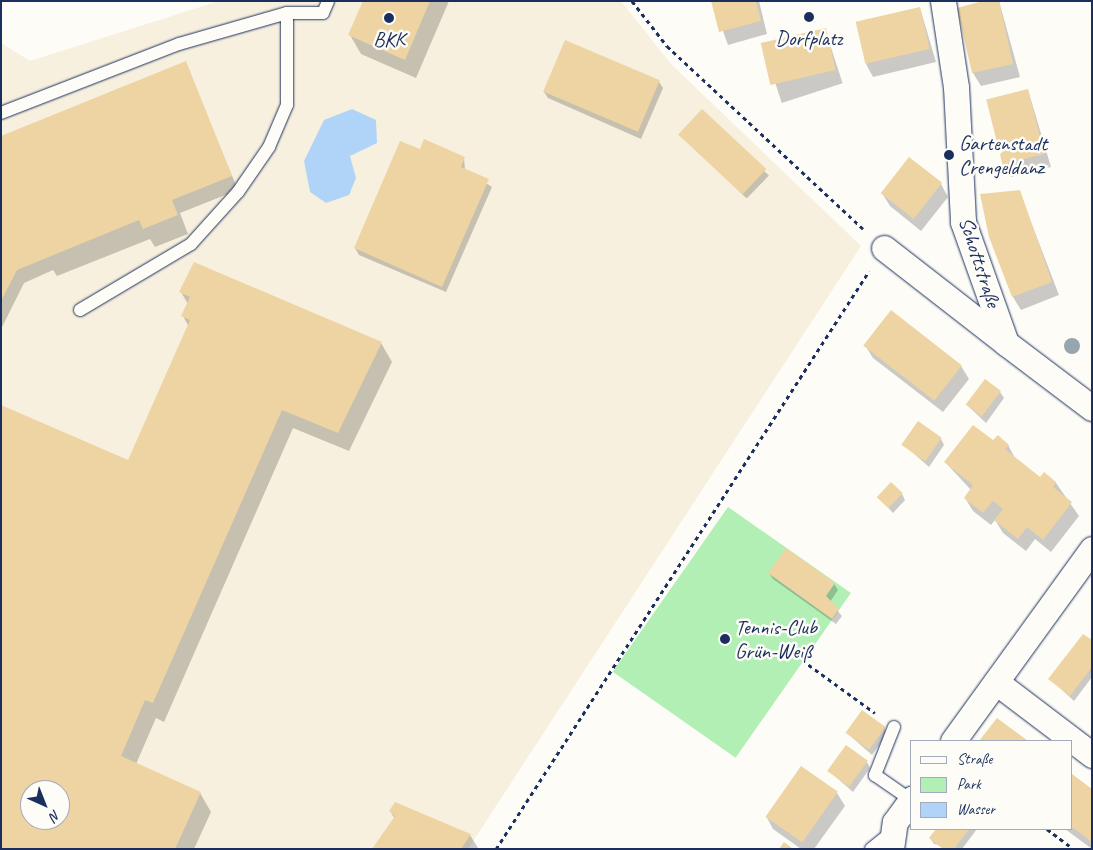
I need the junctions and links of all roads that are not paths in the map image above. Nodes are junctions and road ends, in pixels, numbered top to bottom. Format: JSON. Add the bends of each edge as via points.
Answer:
{"nodes":[{"id":1,"x":943,"y":1,"type":"edge"},
{"id":2,"x":326,"y":7,"type":"edge"},
{"id":3,"x":287,"y":13,"type":"junction"},
{"id":4,"x":1,"y":113,"type":"edge"},
{"id":5,"x":884,"y":248,"type":"road end"},
{"id":6,"x":80,"y":310,"type":"dead end"},
{"id":7,"x":1006,"y":343,"type":"junction"},
{"id":8,"x":1092,"y":408,"type":"edge"},
{"id":9,"x":1092,"y":549,"type":"edge"},
{"id":10,"x":996,"y":682,"type":"junction"},
{"id":11,"x":894,"y":727,"type":"road end"},
{"id":12,"x":954,"y":740,"type":"edge"},
{"id":13,"x":1089,"y":750,"type":"edge"},
{"id":14,"x":910,"y":799,"type":"edge"},
{"id":15,"x":910,"y":802,"type":"edge"},
{"id":16,"x":891,"y":841,"type":"edge"},
{"id":17,"x":871,"y":849,"type":"edge"}],
"edges":[{"from":1,"to":7,"type":"street","name":"Schottstraße","via":[[956,87],[963,222]]},
{"from":2,"to":3,"type":"lane"},
{"from":3,"to":4,"type":"lane","via":[[179,44]]},
{"from":3,"to":6,"type":"lane","via":[[287,105],[269,147],[238,192],[192,244]]},
{"from":5,"to":7,"type":"street","name":"Schottstraße"},
{"from":7,"to":8,"type":"street","name":"Schottstraße"},
{"from":9,"to":10,"type":"street"},
{"from":10,"to":12,"type":"street"},
{"from":10,"to":13,"type":"street"},
{"from":11,"to":14,"type":"lane","via":[[876,775]]},
{"from":15,"to":16,"type":"street"},
{"from":16,"to":17,"type":"lane"}]}
